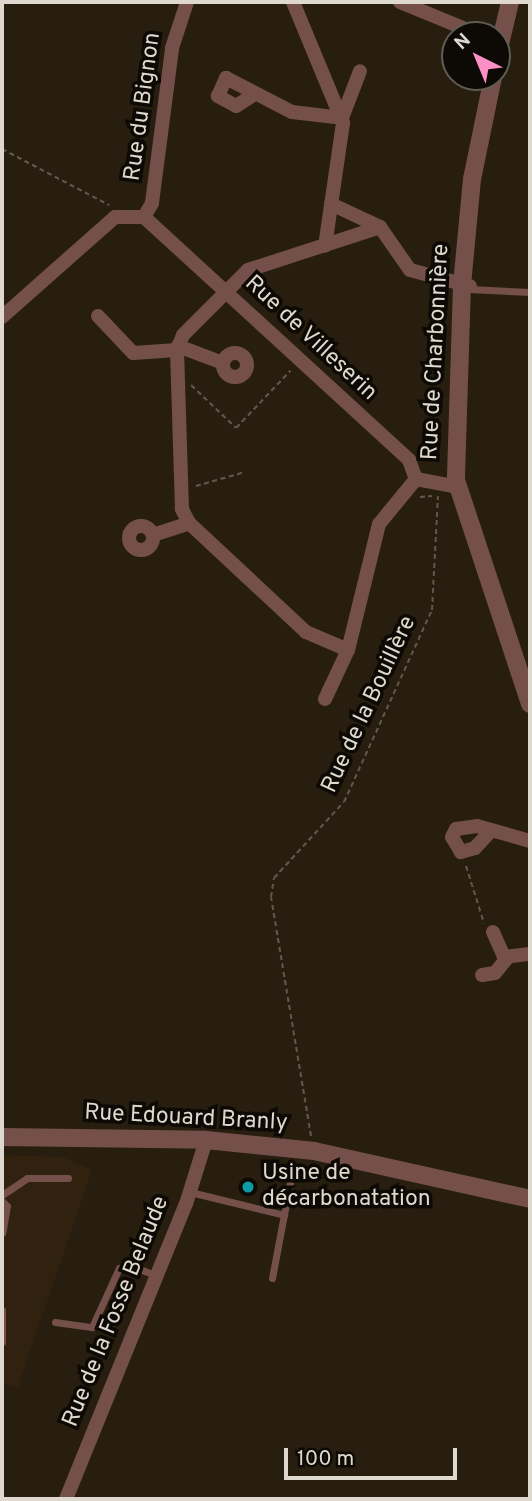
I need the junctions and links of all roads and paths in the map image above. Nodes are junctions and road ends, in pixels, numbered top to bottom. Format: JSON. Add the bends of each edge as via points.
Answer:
{"nodes":[{"id":1,"x":187,"y":2,"type":"edge"},
{"id":2,"x":293,"y":2,"type":"edge"},
{"id":3,"x":400,"y":2,"type":"edge"},
{"id":4,"x":510,"y":2,"type":"edge"},
{"id":5,"x":446,"y":21,"type":"edge"},
{"id":6,"x":505,"y":21,"type":"edge"},
{"id":7,"x":360,"y":71,"type":"dead end"},
{"id":8,"x":490,"y":91,"type":"edge"},
{"id":9,"x":254,"y":95,"type":"dead end"},
{"id":10,"x":342,"y":118,"type":"junction"},
{"id":11,"x":2,"y":149,"type":"edge"},
{"id":12,"x":331,"y":204,"type":"junction"},
{"id":13,"x":129,"y":214,"type":"junction"},
{"id":14,"x":144,"y":217,"type":"junction"},
{"id":15,"x":380,"y":227,"type":"junction"},
{"id":16,"x":325,"y":246,"type":"junction"},
{"id":17,"x":464,"y":287,"type":"junction"},
{"id":18,"x":226,"y":292,"type":"junction"},
{"id":19,"x":530,"y":292,"type":"edge"},
{"id":20,"x":98,"y":316,"type":"dead end"},
{"id":21,"x":2,"y":317,"type":"edge"},
{"id":22,"x":177,"y":349,"type":"junction"},
{"id":23,"x":299,"y":362,"type":"junction"},
{"id":24,"x":223,"y":363,"type":"dead end"},
{"id":25,"x":177,"y":373,"type":"junction"},
{"id":26,"x":245,"y":472,"type":"dead end"},
{"id":27,"x":416,"y":480,"type":"junction"},
{"id":28,"x":459,"y":487,"type":"junction"},
{"id":29,"x":182,"y":490,"type":"junction"},
{"id":30,"x":418,"y":497,"type":"dead end"},
{"id":31,"x":189,"y":523,"type":"junction"},
{"id":32,"x":153,"y":535,"type":"dead end"},
{"id":33,"x":348,"y":650,"type":"junction"},
{"id":34,"x":326,"y":699,"type":"dead end"},
{"id":35,"x":530,"y":704,"type":"edge"},
{"id":36,"x":488,"y":834,"type":"junction"},
{"id":37,"x":530,"y":841,"type":"edge"},
{"id":38,"x":461,"y":852,"type":"junction"},
{"id":39,"x":494,"y":932,"type":"joint"},
{"id":40,"x":530,"y":954,"type":"edge"},
{"id":41,"x":507,"y":958,"type":"junction"},
{"id":42,"x":482,"y":975,"type":"dead end"},
{"id":43,"x":2,"y":1137,"type":"edge"},
{"id":44,"x":206,"y":1140,"type":"junction"},
{"id":45,"x":314,"y":1151,"type":"junction"},
{"id":46,"x":291,"y":1177,"type":"dead end"},
{"id":47,"x":68,"y":1178,"type":"dead end"},
{"id":48,"x":190,"y":1192,"type":"junction"},
{"id":49,"x":2,"y":1195,"type":"edge"},
{"id":50,"x":530,"y":1199,"type":"edge"},
{"id":51,"x":2,"y":1200,"type":"edge"},
{"id":52,"x":284,"y":1215,"type":"junction"},
{"id":53,"x":2,"y":1233,"type":"edge"},
{"id":54,"x":157,"y":1277,"type":"junction"},
{"id":55,"x":272,"y":1278,"type":"dead end"},
{"id":56,"x":2,"y":1310,"type":"edge"},
{"id":57,"x":55,"y":1322,"type":"dead end"},
{"id":58,"x":2,"y":1342,"type":"edge"},
{"id":59,"x":66,"y":1499,"type":"edge"}],
"edges":[{"from":1,"to":14,"type":"street","name":"Rue du Bignon","via":[[172,48],[152,202]]},
{"from":2,"to":10,"type":"street"},
{"from":3,"to":5,"type":"street"},
{"from":4,"to":6,"type":"street"},
{"from":7,"to":10,"type":"street"},
{"from":8,"to":17,"type":"street","name":"Rue de Charbonnière","via":[[472,179]]},
{"from":9,"to":10,"type":"street","via":[[292,112]]},
{"from":10,"to":12,"type":"street"},
{"from":11,"to":13,"type":"path"},
{"from":12,"to":15,"type":"street"},
{"from":12,"to":16,"type":"street"},
{"from":13,"to":14,"type":"street"},
{"from":13,"to":21,"type":"street","via":[[101,227]]},
{"from":14,"to":18,"type":"street","name":"Rue de Villeserin"},
{"from":15,"to":16,"type":"street"},
{"from":15,"to":17,"type":"street","via":[[410,270]]},
{"from":16,"to":18,"type":"street","via":[[248,270]]},
{"from":17,"to":19,"type":"lane"},
{"from":17,"to":28,"type":"street","name":"Rue de Charbonnière"},
{"from":18,"to":22,"type":"street"},
{"from":18,"to":23,"type":"street","name":"Rue de Villeserin"},
{"from":20,"to":22,"type":"street","via":[[133,353]]},
{"from":22,"to":24,"type":"street"},
{"from":22,"to":25,"type":"street"},
{"from":23,"to":25,"type":"path","via":[[236,428]]},
{"from":23,"to":27,"type":"street","name":"Rue de Villeserin","via":[[409,460]]},
{"from":25,"to":29,"type":"street"},
{"from":26,"to":29,"type":"path"},
{"from":27,"to":28,"type":"street"},
{"from":27,"to":33,"type":"street","via":[[379,524]]},
{"from":28,"to":35,"type":"street","name":"Rue de Charbonnière"},
{"from":29,"to":31,"type":"street"},
{"from":30,"to":45,"type":"path","name":"Rue de la Bouillère","via":[[438,496],[432,610],[344,802],[274,878],[271,897]]},
{"from":31,"to":32,"type":"street"},
{"from":31,"to":33,"type":"street","via":[[306,632]]},
{"from":33,"to":34,"type":"street"},
{"from":36,"to":37,"type":"street"},
{"from":36,"to":38,"type":"street","via":[[475,848]]},
{"from":36,"to":38,"type":"street","via":[[477,825],[456,829],[452,837]]},
{"from":38,"to":39,"type":"path","via":[[482,922]]},
{"from":39,"to":41,"type":"street"},
{"from":40,"to":41,"type":"street"},
{"from":41,"to":42,"type":"street","via":[[495,973]]},
{"from":43,"to":44,"type":"street","name":"Rue Edouard Branly"},
{"from":44,"to":45,"type":"street","name":"Rue Edouard Branly"},
{"from":44,"to":48,"type":"street","name":"Rue de la Fosse Belaude"},
{"from":45,"to":50,"type":"street","name":"Rue Edouard Branly"},
{"from":46,"to":52,"type":"lane"},
{"from":47,"to":49,"type":"lane","via":[[27,1178]]},
{"from":48,"to":52,"type":"lane"},
{"from":48,"to":54,"type":"street","name":"Rue de la Fosse Belaude"},
{"from":51,"to":53,"type":"lane","via":[[8,1206]]},
{"from":52,"to":55,"type":"lane"},
{"from":54,"to":57,"type":"lane","via":[[129,1265],[119,1268],[92,1327],[84,1331]]},
{"from":54,"to":59,"type":"street","name":"Rue de la Fosse Belaude"},
{"from":56,"to":58,"type":"lane"}]}
